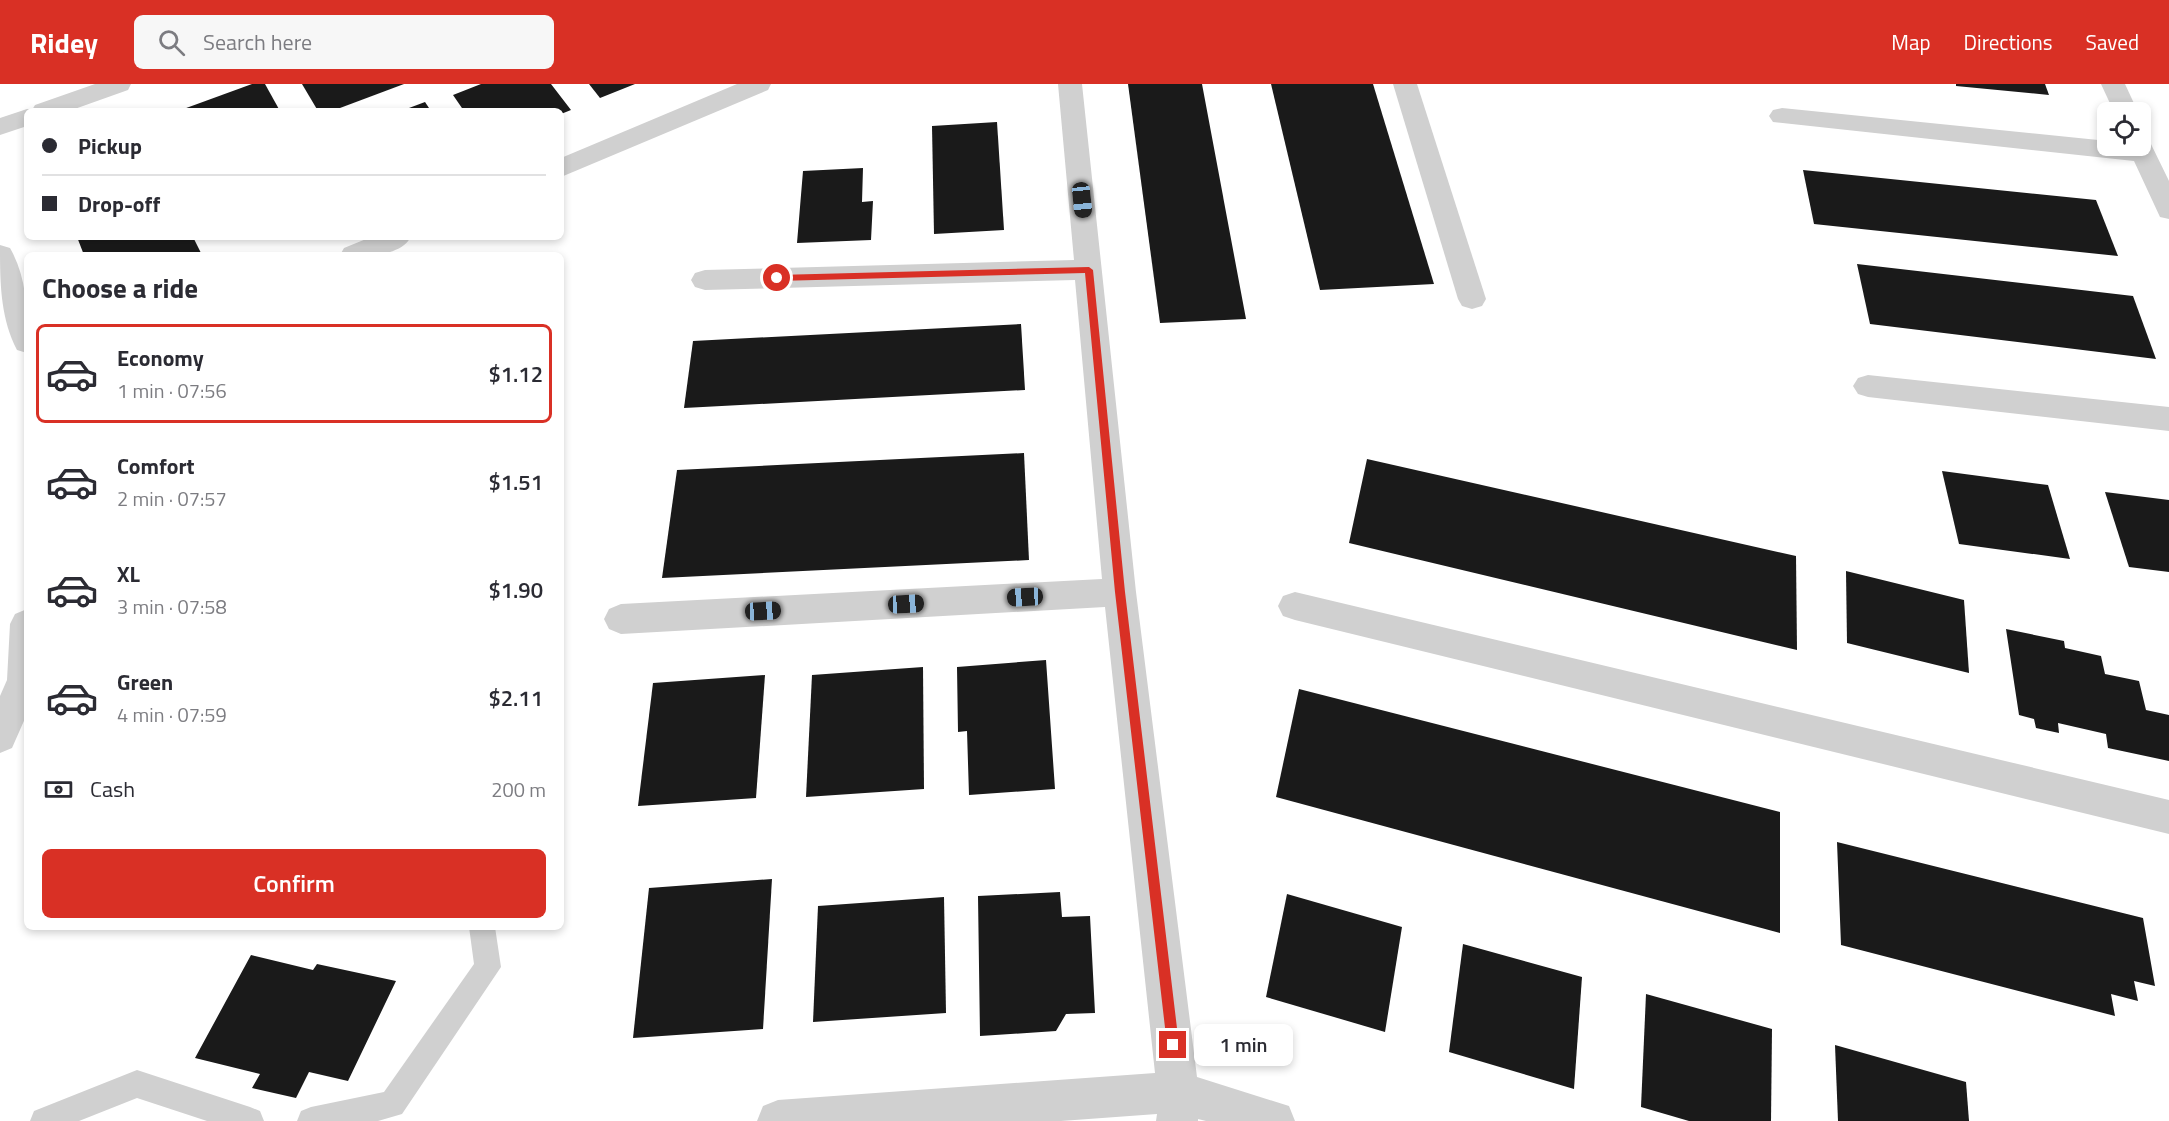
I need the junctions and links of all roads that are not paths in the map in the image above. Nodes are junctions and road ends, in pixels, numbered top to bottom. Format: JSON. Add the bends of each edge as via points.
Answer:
{"nodes":[{"id":1,"x":119,"y":84,"type":"edge"},
{"id":2,"x":759,"y":84,"type":"edge"},
{"id":3,"x":1070,"y":84,"type":"edge"},
{"id":4,"x":1405,"y":84,"type":"edge"},
{"id":5,"x":2113,"y":84,"type":"edge"},
{"id":6,"x":2121,"y":102,"type":"edge"},
{"id":7,"x":52,"y":108,"type":"edge"},
{"id":8,"x":1782,"y":116,"type":"dead end"},
{"id":9,"x":24,"y":118,"type":"edge"},
{"id":10,"x":0,"y":127,"type":"edge"},
{"id":11,"x":2097,"y":145,"type":"edge"},
{"id":12,"x":2145,"y":156,"type":"edge"},
{"id":13,"x":564,"y":167,"type":"edge"},
{"id":14,"x":2169,"y":210,"type":"edge"},
{"id":15,"x":390,"y":240,"type":"edge"},
{"id":16,"x":361,"y":252,"type":"edge"},
{"id":17,"x":0,"y":255,"type":"edge"},
{"id":18,"x":1089,"y":270,"type":"junction"},
{"id":19,"x":705,"y":280,"type":"dead end"},
{"id":20,"x":1472,"y":299,"type":"dead end"},
{"id":21,"x":24,"y":332,"type":"edge"},
{"id":22,"x":1868,"y":386,"type":"dead end"},
{"id":23,"x":2169,"y":419,"type":"edge"},
{"id":24,"x":1120,"y":592,"type":"junction"},
{"id":25,"x":1295,"y":606,"type":"dead end"},
{"id":26,"x":621,"y":619,"type":"dead end"},
{"id":27,"x":24,"y":680,"type":"edge"},
{"id":28,"x":0,"y":737,"type":"edge"},
{"id":29,"x":2169,"y":817,"type":"edge"},
{"id":30,"x":482,"y":930,"type":"edge"},
{"id":31,"x":1178,"y":1107,"type":"edge"},
{"id":32,"x":44,"y":1121,"type":"edge"},
{"id":33,"x":250,"y":1121,"type":"edge"},
{"id":34,"x":311,"y":1121,"type":"edge"},
{"id":35,"x":777,"y":1121,"type":"edge"},
{"id":36,"x":1274,"y":1121,"type":"edge"}],
"edges":[{"from":1,"to":7,"type":"street"},
{"from":2,"to":13,"type":"street"},
{"from":3,"to":18,"type":"street"},
{"from":4,"to":20,"type":"street"},
{"from":5,"to":6,"type":"street"},
{"from":8,"to":11,"type":"street"},
{"from":9,"to":10,"type":"street"},
{"from":12,"to":14,"type":"street"},
{"from":15,"to":16,"type":"street"},
{"from":17,"to":21,"type":"street"},
{"from":18,"to":19,"type":"street"},
{"from":18,"to":24,"type":"street"},
{"from":22,"to":23,"type":"street"},
{"from":24,"to":26,"type":"street"},
{"from":24,"to":31,"type":"street"},
{"from":25,"to":29,"type":"street"},
{"from":27,"to":28,"type":"street"},
{"from":30,"to":34,"type":"lane","via":[[488,967],[392,1104]]},
{"from":31,"to":35,"type":"street"},
{"from":31,"to":36,"type":"street"},
{"from":32,"to":33,"type":"lane","via":[[136,1083]]}]}
